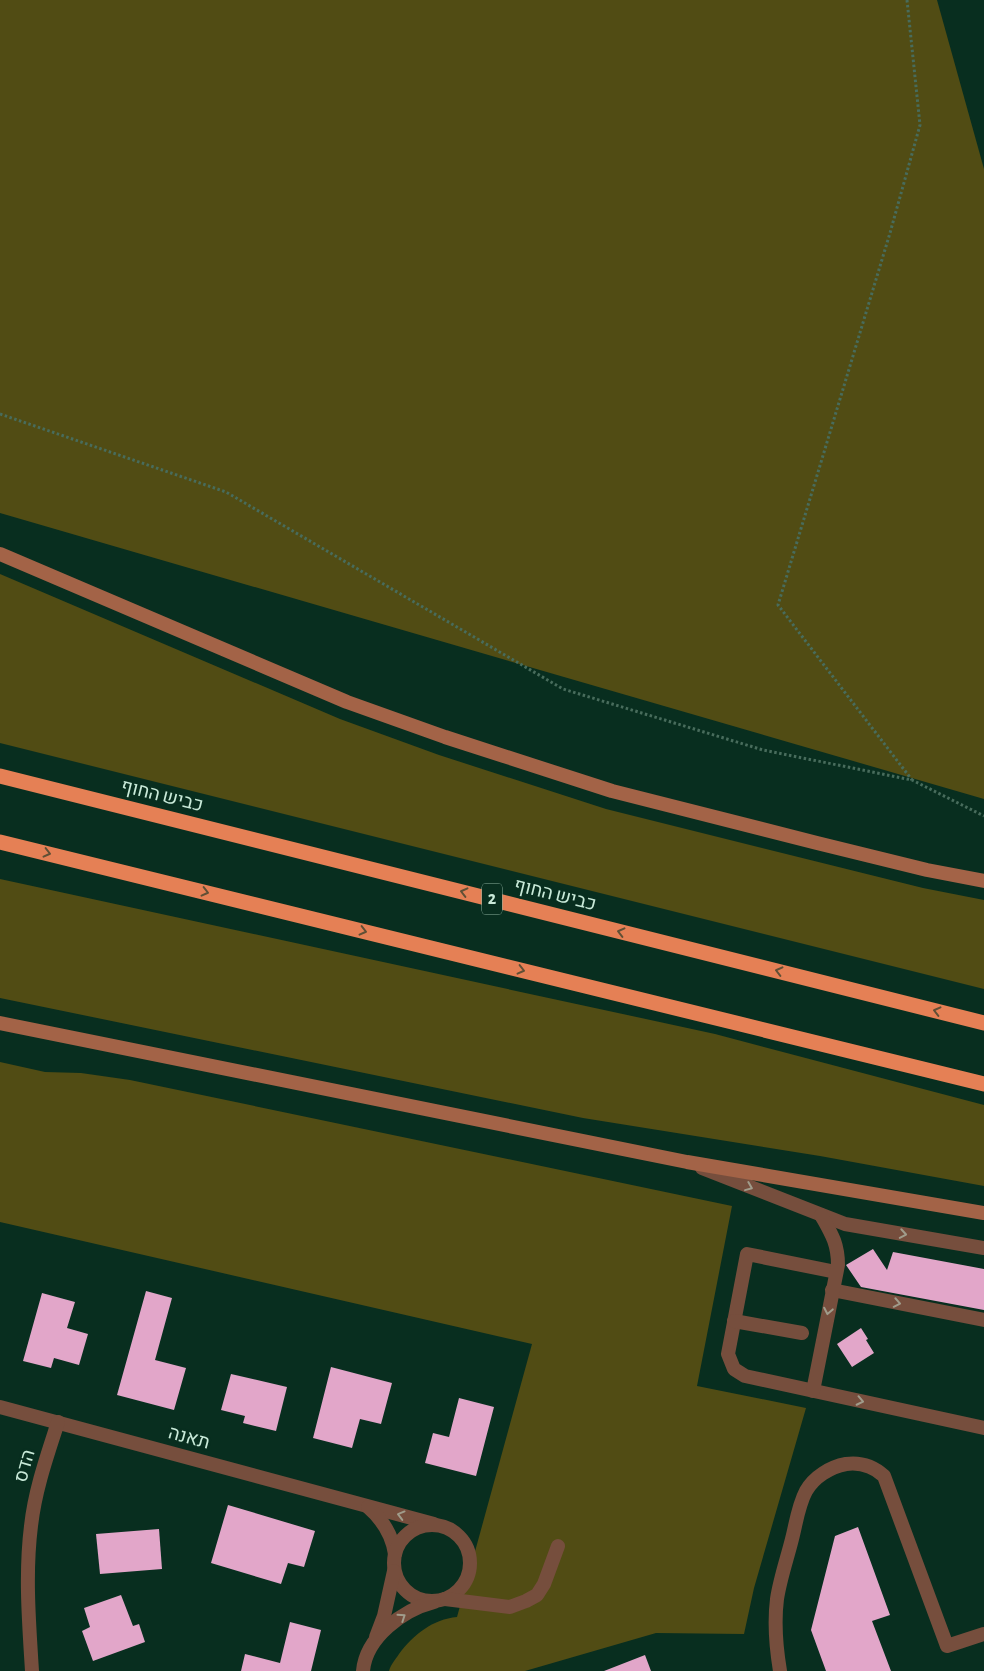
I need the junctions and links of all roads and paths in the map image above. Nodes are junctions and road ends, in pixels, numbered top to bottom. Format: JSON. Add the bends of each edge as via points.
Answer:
{"nodes":[{"id":1,"x":907,"y":0,"type":"edge"},
{"id":2,"x":0,"y":414,"type":"edge"},
{"id":3,"x":0,"y":554,"type":"edge"},
{"id":4,"x":0,"y":776,"type":"edge"},
{"id":5,"x":912,"y":780,"type":"junction"},
{"id":6,"x":984,"y":816,"type":"edge"},
{"id":7,"x":0,"y":842,"type":"edge"},
{"id":8,"x":984,"y":881,"type":"edge"},
{"id":9,"x":0,"y":1023,"type":"edge"},
{"id":10,"x":984,"y":1023,"type":"edge"},
{"id":11,"x":984,"y":1084,"type":"edge"},
{"id":12,"x":687,"y":1162,"type":"junction"},
{"id":13,"x":984,"y":1212,"type":"edge"},
{"id":14,"x":821,"y":1215,"type":"junction"},
{"id":15,"x":984,"y":1248,"type":"edge"},
{"id":16,"x":836,"y":1272,"type":"junction"},
{"id":17,"x":832,"y":1290,"type":"junction"},
{"id":18,"x":984,"y":1320,"type":"edge"},
{"id":19,"x":734,"y":1321,"type":"junction"},
{"id":20,"x":802,"y":1334,"type":"dead end"},
{"id":21,"x":813,"y":1391,"type":"junction"},
{"id":22,"x":0,"y":1406,"type":"edge"},
{"id":23,"x":58,"y":1422,"type":"junction"},
{"id":24,"x":984,"y":1428,"type":"edge"},
{"id":25,"x":368,"y":1506,"type":"junction"},
{"id":26,"x":434,"y":1524,"type":"junction"},
{"id":27,"x":558,"y":1546,"type":"dead end"},
{"id":28,"x":395,"y":1554,"type":"junction"},
{"id":29,"x":394,"y":1568,"type":"junction"},
{"id":30,"x":442,"y":1600,"type":"junction"},
{"id":31,"x":984,"y":1634,"type":"edge"},
{"id":32,"x":373,"y":1645,"type":"junction"},
{"id":33,"x":32,"y":1671,"type":"edge"},
{"id":34,"x":363,"y":1671,"type":"edge"},
{"id":35,"x":780,"y":1671,"type":"edge"}],
"edges":[{"from":1,"to":5,"type":"path","via":[[920,125],[778,605]]},
{"from":2,"to":5,"type":"path","via":[[226,492],[563,690],[763,750]]},
{"from":3,"to":8,"type":"main road","via":[[347,702],[445,737],[612,791],[826,846]]},
{"from":10,"to":4,"type":"highway","name":"כביש החוף","number":"2","one_way":true},
{"from":5,"to":6,"type":"path"},
{"from":7,"to":11,"type":"highway","one_way":true},
{"from":9,"to":12,"type":"main road"},
{"from":12,"to":13,"type":"main road"},
{"from":12,"to":14,"type":"street","one_way":true},
{"from":14,"to":15,"type":"street","one_way":true,"via":[[845,1224]]},
{"from":14,"to":16,"type":"street","via":[[838,1251]]},
{"from":16,"to":17,"type":"street"},
{"from":16,"to":19,"type":"street","via":[[747,1254]]},
{"from":17,"to":18,"type":"street","one_way":true},
{"from":17,"to":21,"type":"street","one_way":true},
{"from":19,"to":20,"type":"street"},
{"from":19,"to":21,"type":"street","via":[[728,1354],[734,1368],[745,1376]]},
{"from":21,"to":24,"type":"street","one_way":true},
{"from":22,"to":23,"type":"street","name":"תאנה"},
{"from":23,"to":25,"type":"street","name":"תאנה"},
{"from":23,"to":33,"type":"street","name":"הדס","via":[[40,1481],[30,1532],[27,1571]]},
{"from":26,"to":25,"type":"street","name":"תאנה","one_way":true},
{"from":25,"to":28,"type":"street","via":[[385,1525]]},
{"from":26,"to":28,"type":"street","via":[[412,1530],[401,1540]]},
{"from":26,"to":30,"type":"street","via":[[455,1532],[465,1542],[470,1557],[470,1572],[464,1586]]},
{"from":27,"to":30,"type":"street","via":[[544,1584],[537,1595],[526,1601],[510,1606]]},
{"from":28,"to":29,"type":"street"},
{"from":29,"to":30,"type":"street","via":[[399,1583],[410,1594],[423,1600]]},
{"from":29,"to":32,"type":"street","via":[[384,1616]]},
{"from":32,"to":30,"type":"street","one_way":true,"via":[[399,1619],[423,1605]]},
{"from":31,"to":35,"type":"street","via":[[946,1646],[884,1476],[866,1465],[840,1465],[816,1479],[800,1506],[778,1596],[776,1642]]},
{"from":32,"to":34,"type":"street","via":[[368,1651]]}]}
